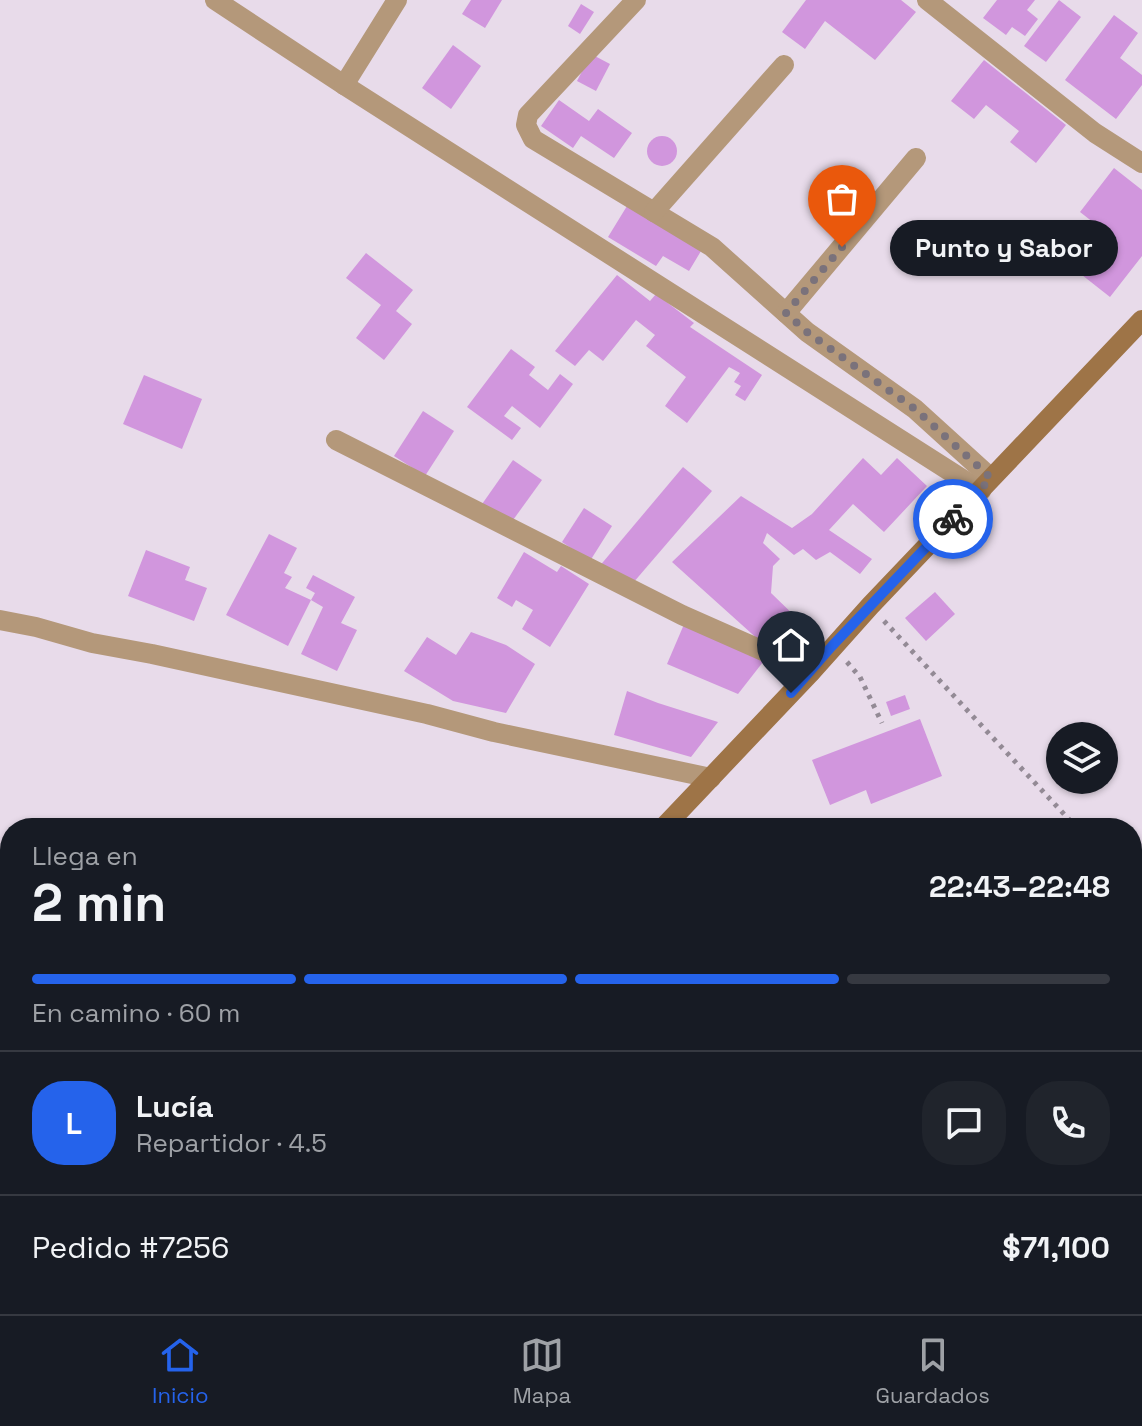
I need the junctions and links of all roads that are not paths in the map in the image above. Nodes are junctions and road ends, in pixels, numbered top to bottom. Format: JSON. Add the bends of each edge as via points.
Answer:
{"nodes":[{"id":1,"x":215,"y":0,"type":"edge"},
{"id":2,"x":397,"y":0,"type":"edge"},
{"id":3,"x":636,"y":0,"type":"edge"},
{"id":4,"x":927,"y":0,"type":"edge"},
{"id":5,"x":784,"y":65,"type":"dead end"},
{"id":6,"x":344,"y":85,"type":"junction"},
{"id":7,"x":916,"y":158,"type":"dead end"},
{"id":8,"x":1142,"y":163,"type":"edge"},
{"id":9,"x":654,"y":212,"type":"junction"},
{"id":10,"x":786,"y":313,"type":"junction"},
{"id":11,"x":1142,"y":320,"type":"edge"},
{"id":12,"x":336,"y":440,"type":"dead end"},
{"id":13,"x":986,"y":484,"type":"junction"},
{"id":14,"x":0,"y":620,"type":"edge"},
{"id":15,"x":811,"y":672,"type":"junction"},
{"id":16,"x":711,"y":778,"type":"junction"},
{"id":17,"x":673,"y":818,"type":"edge"}],
"edges":[{"from":1,"to":6,"type":"street"},
{"from":2,"to":6,"type":"street"},
{"from":3,"to":9,"type":"street","via":[[528,115],[526,125],[533,139]]},
{"from":4,"to":8,"type":"street","via":[[1095,133]]},
{"from":5,"to":9,"type":"street"},
{"from":6,"to":13,"type":"street"},
{"from":7,"to":10,"type":"street"},
{"from":9,"to":10,"type":"street","via":[[712,247]]},
{"from":10,"to":13,"type":"street","via":[[915,409]]},
{"from":11,"to":13,"type":"main road"},
{"from":12,"to":15,"type":"street","via":[[682,615]]},
{"from":13,"to":15,"type":"main road"},
{"from":14,"to":16,"type":"street"},
{"from":15,"to":16,"type":"main road"},
{"from":16,"to":17,"type":"main road"}]}
